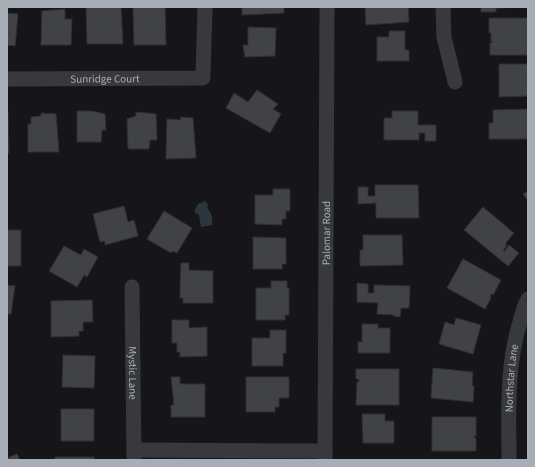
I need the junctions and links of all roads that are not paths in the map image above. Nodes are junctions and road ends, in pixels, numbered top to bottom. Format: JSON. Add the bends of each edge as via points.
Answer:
{"nodes":[{"id":1,"x":205,"y":7,"type":"edge"},
{"id":2,"x":327,"y":7,"type":"edge"},
{"id":3,"x":443,"y":7,"type":"edge"},
{"id":4,"x":7,"y":79,"type":"edge"},
{"id":5,"x":455,"y":82,"type":"dead end"},
{"id":6,"x":132,"y":287,"type":"dead end"},
{"id":7,"x":528,"y":299,"type":"edge"},
{"id":8,"x":134,"y":455,"type":"edge"},
{"id":9,"x":325,"y":455,"type":"edge"},
{"id":10,"x":509,"y":460,"type":"edge"}],
"edges":[{"from":1,"to":4,"type":"street","name":"Sunridge Court","via":[[203,78]]},
{"from":2,"to":9,"type":"street","name":"Palomar Road"},
{"from":3,"to":5,"type":"street","via":[[444,37]]},
{"from":6,"to":8,"type":"street","name":"Mystic Lane"},
{"from":7,"to":10,"type":"street","name":"Northstar Lane","via":[[516,334],[510,368]]},
{"from":8,"to":9,"type":"street"}]}
